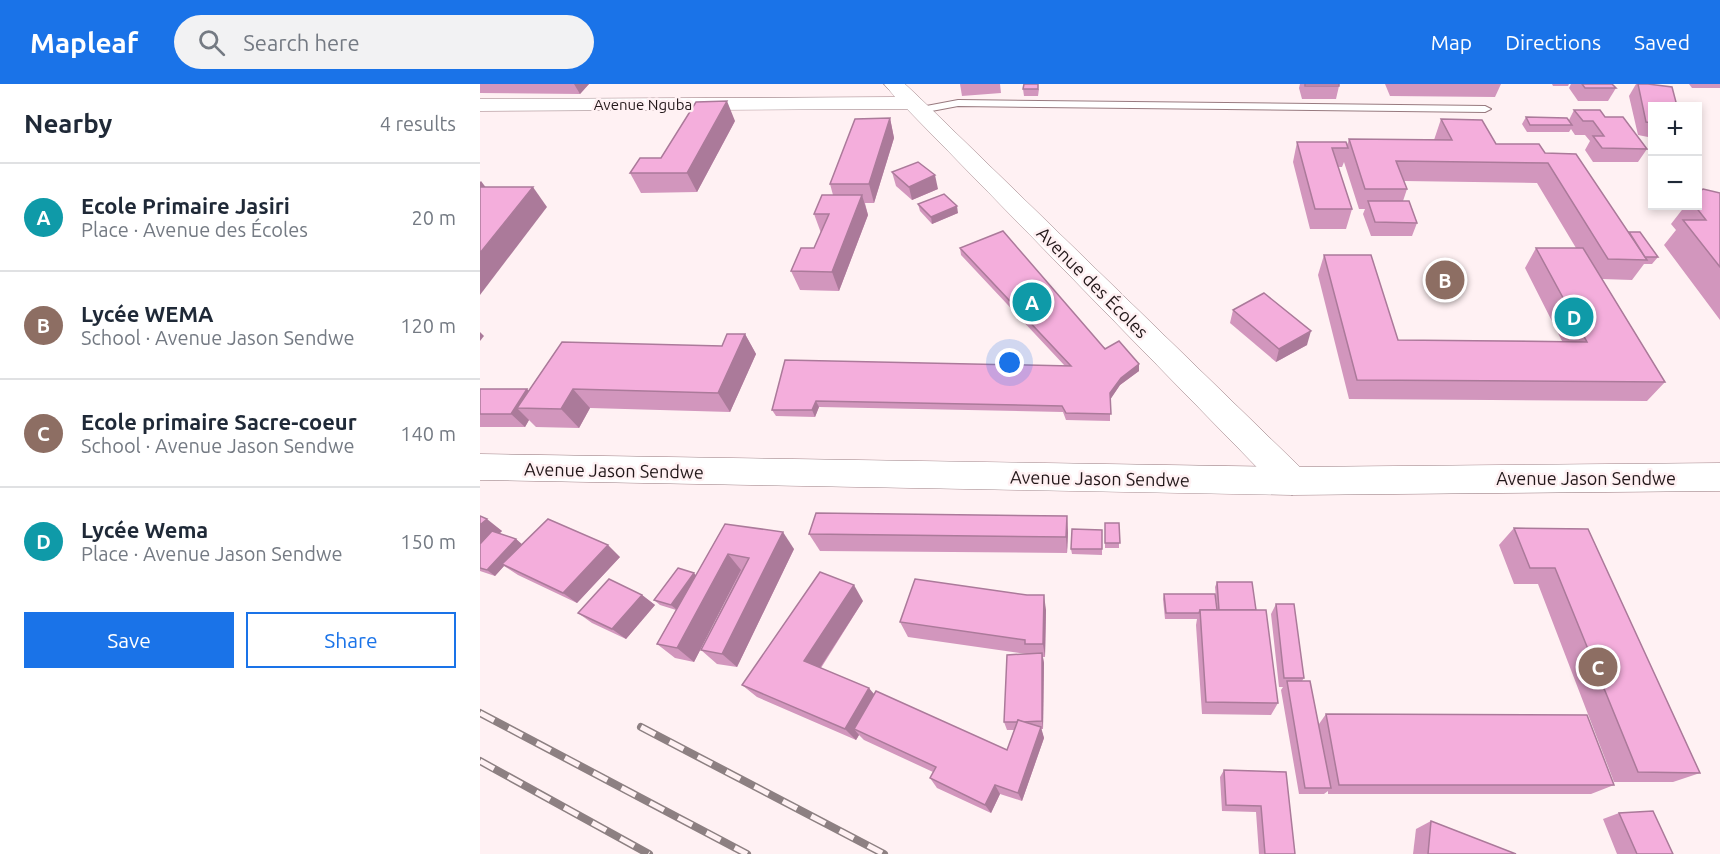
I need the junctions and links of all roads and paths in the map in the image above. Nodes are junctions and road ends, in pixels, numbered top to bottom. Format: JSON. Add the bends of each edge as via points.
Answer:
{"nodes":[{"id":1,"x":894,"y":84,"type":"edge"},
{"id":2,"x":480,"y":105,"type":"edge"},
{"id":3,"x":918,"y":106,"type":"junction"},
{"id":4,"x":1485,"y":109,"type":"dead end"},
{"id":5,"x":480,"y":467,"type":"edge"},
{"id":6,"x":1720,"y":477,"type":"edge"},
{"id":7,"x":1293,"y":481,"type":"junction"}],
"edges":[{"from":1,"to":3,"type":"street","name":"Avenue des Écoles"},
{"from":2,"to":3,"type":"street","name":"Avenue Nguba"},
{"from":3,"to":4,"type":"lane","via":[[958,103]]},
{"from":3,"to":7,"type":"street","name":"Avenue des Écoles"},
{"from":5,"to":7,"type":"street","name":"Avenue Jason Sendwe"},
{"from":6,"to":7,"type":"street","name":"Avenue Jason Sendwe"}]}
